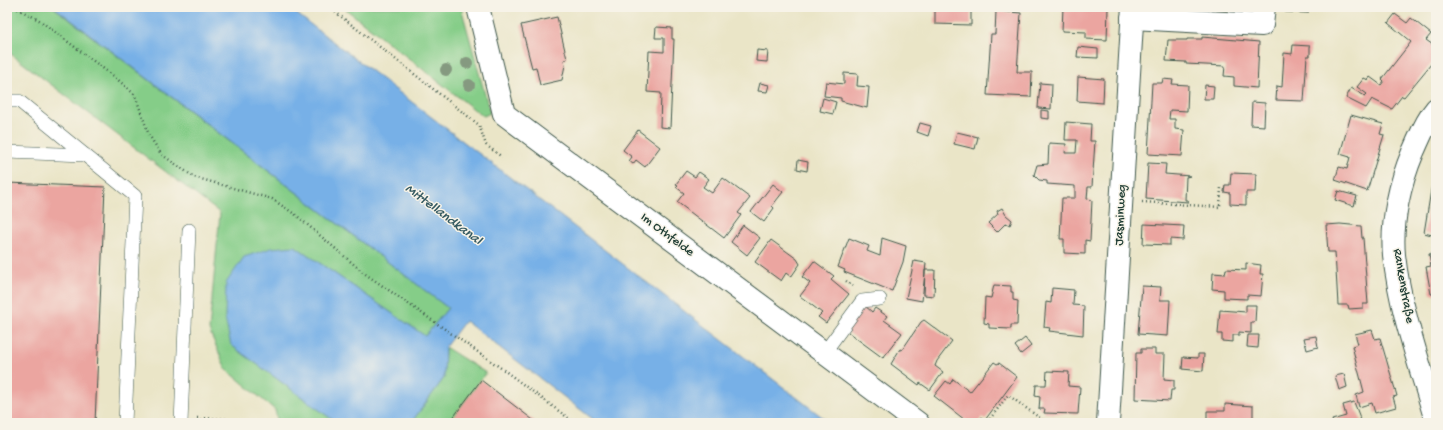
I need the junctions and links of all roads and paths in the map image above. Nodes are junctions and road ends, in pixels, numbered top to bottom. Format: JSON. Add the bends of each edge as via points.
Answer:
{"nodes":[{"id":1,"x":14,"y":7,"type":"edge"},
{"id":2,"x":329,"y":7,"type":"edge"},
{"id":3,"x":478,"y":7,"type":"edge"},
{"id":4,"x":1264,"y":7,"type":"edge"},
{"id":5,"x":1133,"y":13,"type":"edge"},
{"id":6,"x":7,"y":101,"type":"edge"},
{"id":7,"x":1436,"y":109,"type":"edge"},
{"id":8,"x":7,"y":152,"type":"edge"},
{"id":9,"x":85,"y":155,"type":"junction"},
{"id":10,"x":502,"y":157,"type":"dead end"},
{"id":11,"x":1221,"y":187,"type":"dead end"},
{"id":12,"x":1122,"y":201,"type":"junction"},
{"id":13,"x":189,"y":230,"type":"dead end"},
{"id":14,"x":880,"y":299,"type":"dead end"},
{"id":15,"x":824,"y":353,"type":"junction"},
{"id":16,"x":227,"y":419,"type":"dead end"},
{"id":17,"x":990,"y":419,"type":"dead end"},
{"id":18,"x":181,"y":420,"type":"edge"},
{"id":19,"x":1436,"y":420,"type":"edge"},
{"id":20,"x":125,"y":423,"type":"edge"},
{"id":21,"x":575,"y":423,"type":"edge"},
{"id":22,"x":918,"y":423,"type":"edge"},
{"id":23,"x":1077,"y":423,"type":"edge"},
{"id":24,"x":1108,"y":423,"type":"edge"}],
"edges":[{"from":1,"to":21,"type":"path","via":[[40,20],[135,95],[149,135],[161,154],[194,177],[272,199],[296,215],[364,273]]},
{"from":2,"to":10,"type":"path","via":[[479,125],[486,145]]},
{"from":3,"to":15,"type":"street","name":"Im Othfelde","via":[[504,114]]},
{"from":4,"to":5,"type":"street","via":[[1262,25]]},
{"from":5,"to":12,"type":"street","name":"Jasminweg"},
{"from":6,"to":9,"type":"lane","via":[[19,102]]},
{"from":7,"to":19,"type":"street","name":"Rankenstraße","via":[[1427,120],[1406,168],[1395,217],[1394,255],[1404,305]]},
{"from":8,"to":9,"type":"lane"},
{"from":9,"to":20,"type":"lane","via":[[135,196]]},
{"from":11,"to":12,"type":"path","via":[[1220,207]]},
{"from":12,"to":24,"type":"street","name":"Jasminweg"},
{"from":13,"to":18,"type":"lane"},
{"from":14,"to":15,"type":"lane","via":[[862,301]]},
{"from":15,"to":22,"type":"street","name":"Im Othfelde"},
{"from":16,"to":18,"type":"path"},
{"from":17,"to":23,"type":"path","via":[[1008,395],[1044,421]]}]}
